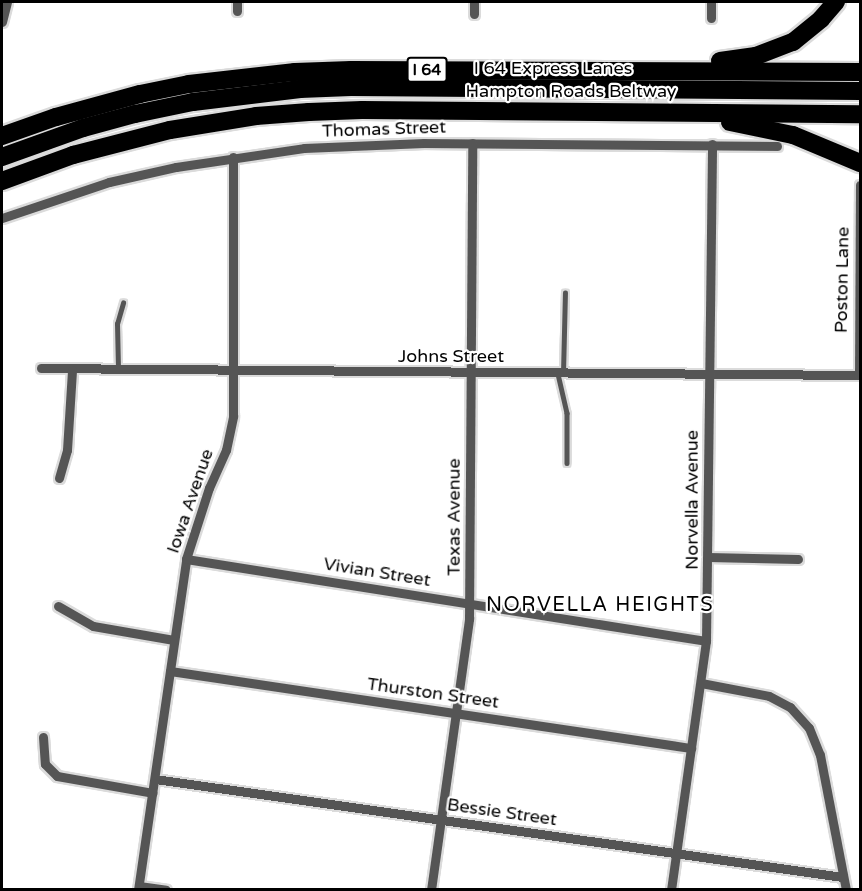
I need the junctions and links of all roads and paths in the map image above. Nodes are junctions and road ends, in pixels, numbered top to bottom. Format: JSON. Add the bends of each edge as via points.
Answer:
{"nodes":[{"id":1,"x":7,"y":2,"type":"edge"},
{"id":2,"x":474,"y":2,"type":"edge"},
{"id":3,"x":711,"y":2,"type":"edge"},
{"id":4,"x":836,"y":2,"type":"edge"},
{"id":5,"x":474,"y":14,"type":"dead end"},
{"id":6,"x":711,"y":18,"type":"dead end"},
{"id":7,"x":2,"y":22,"type":"edge"},
{"id":8,"x":685,"y":71,"type":"junction"},
{"id":9,"x":861,"y":72,"type":"edge"},
{"id":10,"x":861,"y":91,"type":"edge"},
{"id":11,"x":681,"y":113,"type":"junction"},
{"id":12,"x":861,"y":114,"type":"edge"},
{"id":13,"x":2,"y":136,"type":"edge"},
{"id":14,"x":472,"y":143,"type":"junction"},
{"id":15,"x":712,"y":144,"type":"junction"},
{"id":16,"x":777,"y":146,"type":"dead end"},
{"id":17,"x":2,"y":157,"type":"edge"},
{"id":18,"x":233,"y":158,"type":"junction"},
{"id":19,"x":861,"y":164,"type":"edge"},
{"id":20,"x":2,"y":181,"type":"edge"},
{"id":21,"x":860,"y":185,"type":"edge"},
{"id":22,"x":2,"y":218,"type":"edge"},
{"id":23,"x":565,"y":293,"type":"dead end"},
{"id":24,"x":123,"y":303,"type":"dead end"},
{"id":25,"x":41,"y":368,"type":"dead end"},
{"id":26,"x":72,"y":370,"type":"junction"},
{"id":27,"x":118,"y":371,"type":"junction"},
{"id":28,"x":234,"y":371,"type":"junction"},
{"id":29,"x":472,"y":372,"type":"junction"},
{"id":30,"x":560,"y":374,"type":"junction"},
{"id":31,"x":709,"y":375,"type":"junction"},
{"id":32,"x":860,"y":375,"type":"edge"},
{"id":33,"x":567,"y":463,"type":"dead end"},
{"id":34,"x":59,"y":478,"type":"dead end"},
{"id":35,"x":708,"y":557,"type":"junction"},
{"id":36,"x":186,"y":559,"type":"junction"},
{"id":37,"x":798,"y":559,"type":"dead end"},
{"id":38,"x":470,"y":604,"type":"junction"},
{"id":39,"x":58,"y":606,"type":"dead end"},
{"id":40,"x":174,"y":640,"type":"junction"},
{"id":41,"x":706,"y":640,"type":"junction"},
{"id":42,"x":170,"y":671,"type":"junction"},
{"id":43,"x":701,"y":683,"type":"junction"},
{"id":44,"x":456,"y":713,"type":"junction"},
{"id":45,"x":43,"y":737,"type":"dead end"},
{"id":46,"x":691,"y":748,"type":"junction"},
{"id":47,"x":155,"y":779,"type":"junction"},
{"id":48,"x":153,"y":793,"type":"junction"},
{"id":49,"x":441,"y":820,"type":"junction"},
{"id":50,"x":676,"y":853,"type":"junction"},
{"id":51,"x":843,"y":877,"type":"junction"},
{"id":52,"x":139,"y":888,"type":"edge"},
{"id":53,"x":166,"y":890,"type":"edge"},
{"id":54,"x":431,"y":890,"type":"edge"},
{"id":55,"x":671,"y":890,"type":"edge"},
{"id":56,"x":846,"y":890,"type":"edge"}],
"edges":[{"from":1,"to":7,"type":"street"},
{"from":2,"to":5,"type":"street"},
{"from":3,"to":6,"type":"street"},
{"from":4,"to":8,"type":"highway","via":[[806,33],[779,49]]},
{"from":8,"to":9,"type":"highway","name":"Hampton Roads Beltway","number":"I 64"},
{"from":8,"to":13,"type":"highway","name":"Hampton Roads Beltway","number":"I 64","via":[[351,70],[240,77],[140,94]]},
{"from":10,"to":17,"type":"highway","name":"I 64 Express Lanes","via":[[300,89],[193,102],[135,114]]},
{"from":11,"to":12,"type":"highway","name":"Hampton Roads Beltway"},
{"from":11,"to":19,"type":"highway","via":[[793,135]]},
{"from":11,"to":20,"type":"highway","name":"Hampton Roads Beltway","via":[[362,110],[256,116],[114,143]]},
{"from":14,"to":15,"type":"street","name":"Thomas Street"},
{"from":14,"to":18,"type":"street","name":"Thomas Street","via":[[304,148]]},
{"from":14,"to":29,"type":"street","name":"Texas Avenue"},
{"from":15,"to":16,"type":"street","name":"Thomas Street"},
{"from":15,"to":31,"type":"street","name":"Norvella Avenue"},
{"from":18,"to":22,"type":"street","name":"Thomas Street","via":[[109,182]]},
{"from":18,"to":28,"type":"street","name":"Iowa Avenue"},
{"from":21,"to":32,"type":"street","name":"Poston Lane"},
{"from":23,"to":30,"type":"lane"},
{"from":24,"to":27,"type":"lane","via":[[117,324]]},
{"from":25,"to":26,"type":"street","name":"Johns Street"},
{"from":26,"to":27,"type":"street","name":"Johns Street"},
{"from":26,"to":34,"type":"street","via":[[67,450]]},
{"from":27,"to":28,"type":"street","name":"Johns Street"},
{"from":28,"to":29,"type":"street","name":"Johns Street"},
{"from":28,"to":36,"type":"street","name":"Iowa Avenue","via":[[231,433]]},
{"from":29,"to":30,"type":"street","name":"Johns Street"},
{"from":29,"to":38,"type":"street","name":"Texas Avenue"},
{"from":30,"to":31,"type":"street","name":"Johns Street"},
{"from":30,"to":33,"type":"lane","via":[[567,413]]},
{"from":31,"to":32,"type":"street","name":"Johns Street"},
{"from":31,"to":35,"type":"street","name":"Norvella Avenue"},
{"from":35,"to":37,"type":"street"},
{"from":35,"to":41,"type":"street","name":"Norvella Avenue"},
{"from":36,"to":38,"type":"street","name":"Vivian Street"},
{"from":36,"to":40,"type":"street","name":"Iowa Avenue"},
{"from":38,"to":41,"type":"street","name":"Vivian Street"},
{"from":38,"to":44,"type":"street","name":"Texas Avenue"},
{"from":39,"to":40,"type":"street","via":[[93,626]]},
{"from":40,"to":42,"type":"street","name":"Iowa Avenue"},
{"from":41,"to":43,"type":"street","name":"Norvella Avenue"},
{"from":42,"to":44,"type":"street","name":"Thurston Street"},
{"from":42,"to":47,"type":"street","name":"Iowa Avenue"},
{"from":43,"to":46,"type":"street","name":"Norvella Avenue"},
{"from":43,"to":51,"type":"street","via":[[769,696],[790,707],[810,728],[820,754]]},
{"from":44,"to":46,"type":"street","name":"Thurston Street"},
{"from":44,"to":49,"type":"street","name":"Texas Avenue"},
{"from":45,"to":48,"type":"street","via":[[45,764],[57,776]]},
{"from":46,"to":50,"type":"street","name":"Norvella Avenue"},
{"from":47,"to":48,"type":"street","name":"Iowa Avenue"},
{"from":47,"to":49,"type":"street","name":"Bessie Street"},
{"from":48,"to":52,"type":"street","name":"Iowa Avenue"},
{"from":49,"to":50,"type":"street","name":"Bessie Street"},
{"from":49,"to":54,"type":"street","name":"Texas Avenue"},
{"from":50,"to":51,"type":"street","name":"Bessie Street"},
{"from":50,"to":55,"type":"street","name":"Norvella Avenue"},
{"from":51,"to":56,"type":"street"},
{"from":52,"to":53,"type":"street"}]}
